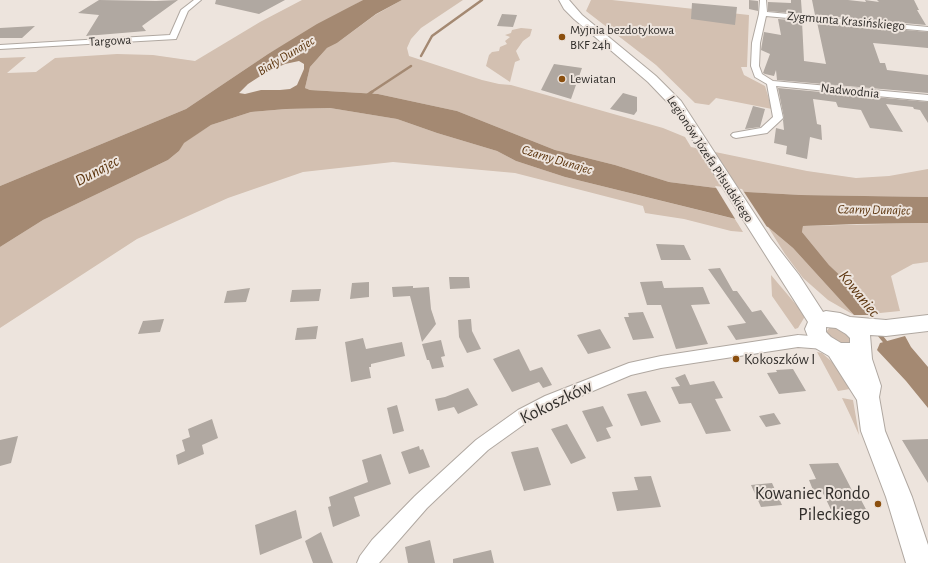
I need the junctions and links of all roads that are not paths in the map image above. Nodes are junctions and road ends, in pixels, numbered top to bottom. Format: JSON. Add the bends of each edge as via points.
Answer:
{"nodes":[{"id":1,"x":198,"y":0,"type":"edge"},
{"id":2,"x":564,"y":0,"type":"edge"},
{"id":3,"x":763,"y":0,"type":"edge"},
{"id":4,"x":763,"y":14,"type":"junction"},
{"id":5,"x":928,"y":29,"type":"edge"},
{"id":6,"x":0,"y":47,"type":"edge"},
{"id":7,"x":771,"y":83,"type":"junction"},
{"id":8,"x":928,"y":98,"type":"edge"},
{"id":9,"x":736,"y":135,"type":"dead end"},
{"id":10,"x":928,"y":323,"type":"edge"},
{"id":11,"x":894,"y":327,"type":"junction"},
{"id":12,"x":830,"y":331,"type":"junction"},
{"id":13,"x":860,"y":345,"type":"junction"},
{"id":14,"x":868,"y":397,"type":"junction"},
{"id":15,"x":367,"y":563,"type":"edge"},
{"id":16,"x":920,"y":563,"type":"edge"}],
"edges":[{"from":1,"to":6,"type":"street","name":"Targowa","via":[[185,10],[173,37]]},
{"from":2,"to":12,"type":"street","name":"Legionów Józefa Piłsudskiego","via":[[578,17],[656,82],[676,104],[765,243]]},
{"from":3,"to":4,"type":"street"},
{"from":4,"to":5,"type":"street","name":"Zygmunta Krasińskiego"},
{"from":4,"to":7,"type":"street","via":[[756,43],[755,66],[758,75]]},
{"from":7,"to":8,"type":"street","name":"Nadwodnia"},
{"from":7,"to":9,"type":"street","via":[[778,118],[764,131]]},
{"from":10,"to":11,"type":"street"},
{"from":11,"to":12,"type":"street"},
{"from":11,"to":13,"type":"street","via":[[868,337]]},
{"from":12,"to":13,"type":"street","via":[[848,352],[855,351]]},
{"from":12,"to":14,"type":"street"},
{"from":12,"to":15,"type":"street","name":"Kokoszków","via":[[798,341],[687,356],[642,366],[550,401],[524,415],[482,445],[421,502]]},
{"from":13,"to":14,"type":"street","via":[[861,359],[870,386]]},
{"from":14,"to":16,"type":"street","via":[[872,431],[899,497]]}]}
